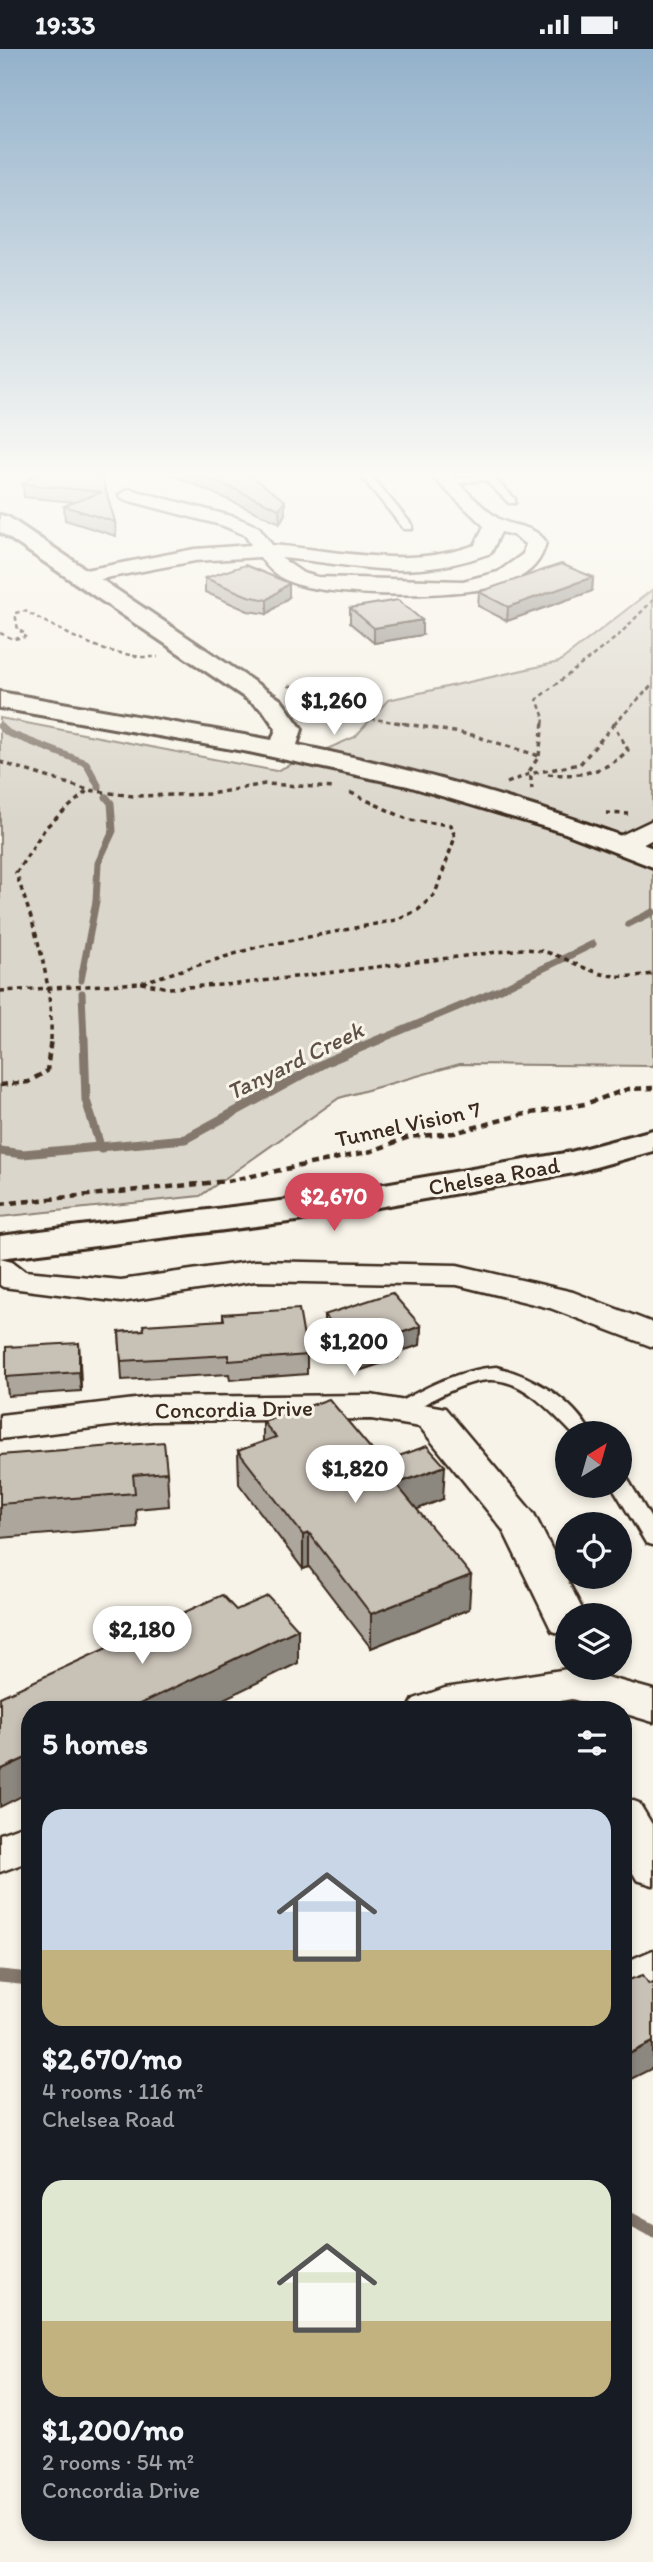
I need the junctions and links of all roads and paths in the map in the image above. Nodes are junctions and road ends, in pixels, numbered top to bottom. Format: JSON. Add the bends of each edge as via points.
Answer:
{"nodes":[{"id":1,"x":97,"y":588,"type":"edge"},
{"id":2,"x":653,"y":600,"type":"edge"},
{"id":3,"x":0,"y":633,"type":"edge"},
{"id":4,"x":166,"y":655,"type":"dead end"},
{"id":5,"x":653,"y":684,"type":"edge"},
{"id":6,"x":288,"y":686,"type":"dead end"},
{"id":7,"x":0,"y":700,"type":"edge"},
{"id":8,"x":613,"y":724,"type":"junction"},
{"id":9,"x":282,"y":751,"type":"junction"},
{"id":10,"x":539,"y":756,"type":"junction"},
{"id":11,"x":0,"y":762,"type":"edge"},
{"id":12,"x":540,"y":773,"type":"junction"},
{"id":13,"x":529,"y":774,"type":"junction"},
{"id":14,"x":505,"y":784,"type":"dead end"},
{"id":15,"x":88,"y":790,"type":"junction"},
{"id":16,"x":644,"y":847,"type":"edge"},
{"id":17,"x":653,"y":974,"type":"edge"},
{"id":18,"x":140,"y":983,"type":"junction"},
{"id":19,"x":50,"y":988,"type":"junction"},
{"id":20,"x":0,"y":991,"type":"edge"},
{"id":21,"x":0,"y":1085,"type":"edge"},
{"id":22,"x":653,"y":1088,"type":"edge"},
{"id":23,"x":653,"y":1140,"type":"edge"},
{"id":24,"x":0,"y":1204,"type":"edge"},
{"id":25,"x":0,"y":1247,"type":"edge"},
{"id":26,"x":0,"y":1268,"type":"edge"},
{"id":27,"x":653,"y":1336,"type":"edge"},
{"id":28,"x":397,"y":1411,"type":"junction"},
{"id":29,"x":571,"y":1421,"type":"edge"},
{"id":30,"x":0,"y":1427,"type":"edge"},
{"id":31,"x":629,"y":1498,"type":"edge"},
{"id":32,"x":653,"y":1538,"type":"edge"},
{"id":33,"x":558,"y":1603,"type":"edge"},
{"id":34,"x":577,"y":1687,"type":"edge"},
{"id":35,"x":467,"y":1701,"type":"edge"},
{"id":36,"x":653,"y":1706,"type":"edge"},
{"id":37,"x":632,"y":1831,"type":"edge"},
{"id":38,"x":21,"y":1845,"type":"edge"},
{"id":39,"x":0,"y":1854,"type":"edge"},
{"id":40,"x":653,"y":1867,"type":"edge"},
{"id":41,"x":653,"y":1970,"type":"edge"},
{"id":42,"x":632,"y":1982,"type":"edge"}],
"edges":[{"from":1,"to":9,"type":"street","via":[[272,705],[289,729]]},
{"from":2,"to":10,"type":"path","via":[[618,636],[537,699],[544,718]]},
{"from":3,"to":4,"type":"path","via":[[13,639],[25,637],[18,630],[15,613],[25,611],[56,631],[104,649],[146,657]]},
{"from":5,"to":8,"type":"path"},
{"from":6,"to":10,"type":"path","via":[[331,691],[326,703],[355,718],[500,742]]},
{"from":7,"to":9,"type":"street"},
{"from":8,"to":12,"type":"path","via":[[580,764]]},
{"from":8,"to":12,"type":"path","via":[[628,750],[622,758],[581,776]]},
{"from":9,"to":16,"type":"street","via":[[491,800]]},
{"from":10,"to":13,"type":"path"},
{"from":11,"to":15,"type":"path"},
{"from":12,"to":13,"type":"path"},
{"from":13,"to":14,"type":"path"},
{"from":15,"to":18,"type":"path","via":[[170,797],[265,784],[314,786],[360,795],[409,820],[451,825],[455,837],[435,894],[418,910],[396,920],[257,947]]},
{"from":15,"to":19,"type":"path","via":[[26,851],[16,873],[43,949]]},
{"from":17,"to":18,"type":"path","via":[[603,974],[547,950],[522,949],[238,984],[170,988]]},
{"from":18,"to":19,"type":"path"},
{"from":19,"to":20,"type":"path"},
{"from":19,"to":21,"type":"path","via":[[47,1070],[28,1082]]},
{"from":22,"to":24,"type":"path","name":"Tunnel Vision 7","via":[[628,1089],[585,1104],[454,1133],[409,1137],[372,1151],[228,1181]]},
{"from":23,"to":25,"type":"street","name":"Chelsea Road","via":[[574,1162],[297,1210]]},
{"from":26,"to":27,"type":"street","via":[[15,1280],[121,1291],[255,1271],[457,1275],[561,1300]]},
{"from":28,"to":29,"type":"lane","via":[[472,1374],[495,1371],[513,1374],[539,1390]]},
{"from":28,"to":30,"type":"street","name":"Concordia Drive","via":[[371,1407],[152,1409]]},
{"from":28,"to":33,"type":"street","name":"Concordia Drive","via":[[432,1417],[520,1524]]},
{"from":31,"to":32,"type":"lane"},
{"from":34,"to":35,"type":"street"},
{"from":34,"to":36,"type":"street"},
{"from":37,"to":40,"type":"street"},
{"from":38,"to":39,"type":"street"},
{"from":41,"to":42,"type":"street"}]}
